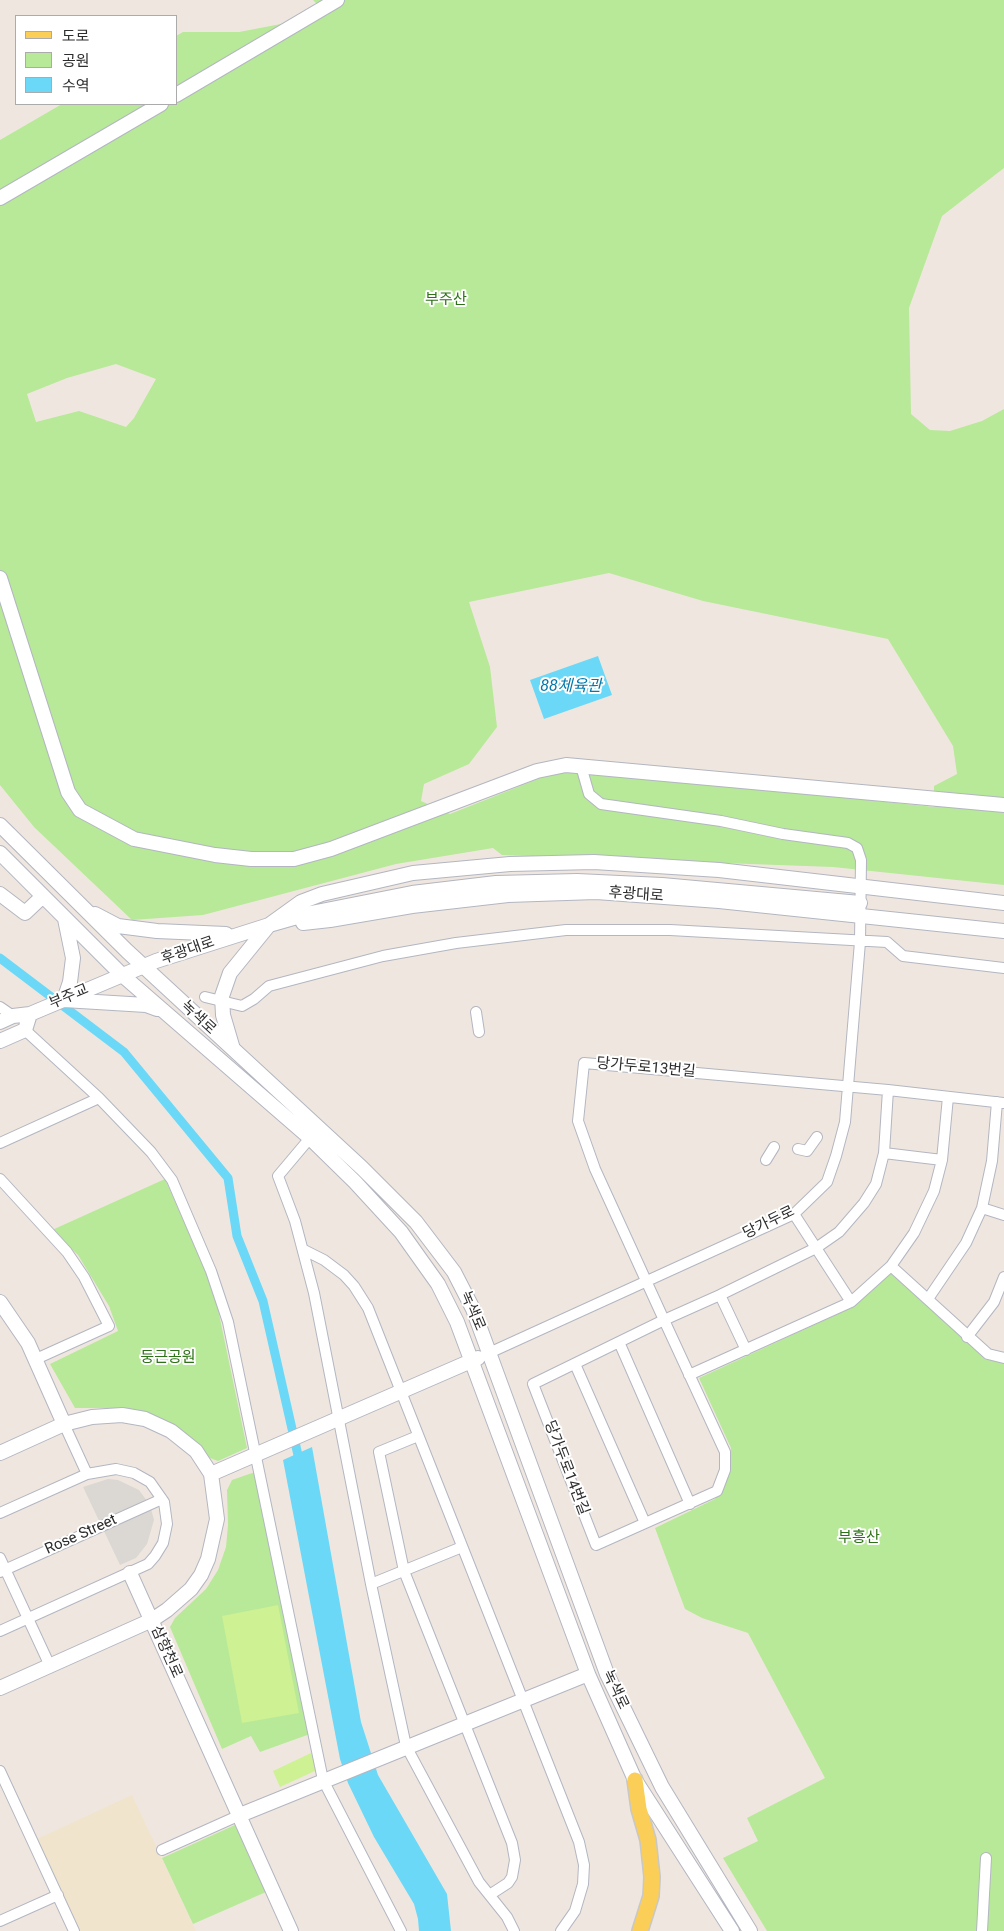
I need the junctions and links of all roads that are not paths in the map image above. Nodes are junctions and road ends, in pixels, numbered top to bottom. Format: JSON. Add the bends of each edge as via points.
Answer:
{"nodes":[{"id":1,"x":337,"y":0,"type":"edge"},
{"id":2,"x":178,"y":94,"type":"edge"},
{"id":3,"x":159,"y":105,"type":"edge"},
{"id":4,"x":0,"y":198,"type":"edge"},
{"id":5,"x":0,"y":578,"type":"edge"},
{"id":6,"x":581,"y":766,"type":"junction"},
{"id":7,"x":1004,"y":805,"type":"edge"},
{"id":8,"x":0,"y":825,"type":"edge"},
{"id":9,"x":0,"y":853,"type":"edge"},
{"id":10,"x":860,"y":888,"type":"junction"},
{"id":11,"x":0,"y":894,"type":"edge"},
{"id":12,"x":43,"y":896,"type":"junction"},
{"id":13,"x":1004,"y":903,"type":"edge"},
{"id":14,"x":85,"y":909,"type":"junction"},
{"id":15,"x":860,"y":909,"type":"junction"},
{"id":16,"x":65,"y":919,"type":"junction"},
{"id":17,"x":268,"y":925,"type":"junction"},
{"id":18,"x":1004,"y":931,"type":"edge"},
{"id":19,"x":236,"y":934,"type":"junction"},
{"id":20,"x":860,"y":942,"type":"junction"},
{"id":21,"x":145,"y":966,"type":"junction"},
{"id":22,"x":1004,"y":968,"type":"edge"},
{"id":23,"x":115,"y":977,"type":"junction"},
{"id":24,"x":205,"y":997,"type":"dead end"},
{"id":25,"x":64,"y":1000,"type":"junction"},
{"id":26,"x":222,"y":1001,"type":"junction"},
{"id":27,"x":0,"y":1006,"type":"edge"},
{"id":28,"x":163,"y":1011,"type":"junction"},
{"id":29,"x":476,"y":1012,"type":"dead end"},
{"id":30,"x":30,"y":1014,"type":"junction"},
{"id":31,"x":6,"y":1019,"type":"edge"},
{"id":32,"x":26,"y":1030,"type":"junction"},
{"id":33,"x":480,"y":1032,"type":"dead end"},
{"id":34,"x":0,"y":1041,"type":"edge"},
{"id":35,"x":233,"y":1050,"type":"junction"},
{"id":36,"x":849,"y":1086,"type":"junction"},
{"id":37,"x":888,"y":1090,"type":"junction"},
{"id":38,"x":948,"y":1097,"type":"junction"},
{"id":39,"x":99,"y":1098,"type":"junction"},
{"id":40,"x":1001,"y":1103,"type":"edge"},
{"id":41,"x":818,"y":1137,"type":"dead end"},
{"id":42,"x":310,"y":1138,"type":"junction"},
{"id":43,"x":0,"y":1143,"type":"edge"},
{"id":44,"x":774,"y":1147,"type":"dead end"},
{"id":45,"x":798,"y":1149,"type":"dead end"},
{"id":46,"x":884,"y":1153,"type":"junction"},
{"id":47,"x":766,"y":1160,"type":"dead end"},
{"id":48,"x":942,"y":1160,"type":"junction"},
{"id":49,"x":0,"y":1179,"type":"edge"},
{"id":50,"x":982,"y":1208,"type":"junction"},
{"id":51,"x":794,"y":1214,"type":"junction"},
{"id":52,"x":1004,"y":1215,"type":"edge"},
{"id":53,"x":816,"y":1248,"type":"junction"},
{"id":54,"x":304,"y":1250,"type":"junction"},
{"id":55,"x":891,"y":1266,"type":"junction"},
{"id":56,"x":1004,"y":1277,"type":"edge"},
{"id":57,"x":646,"y":1280,"type":"junction"},
{"id":58,"x":720,"y":1295,"type":"junction"},
{"id":59,"x":928,"y":1299,"type":"junction"},
{"id":60,"x":0,"y":1302,"type":"edge"},
{"id":61,"x":851,"y":1302,"type":"junction"},
{"id":62,"x":664,"y":1320,"type":"junction"},
{"id":63,"x":967,"y":1337,"type":"junction"},
{"id":64,"x":620,"y":1342,"type":"junction"},
{"id":65,"x":746,"y":1350,"type":"junction"},
{"id":66,"x":489,"y":1353,"type":"junction"},
{"id":67,"x":1004,"y":1358,"type":"edge"},
{"id":68,"x":36,"y":1359,"type":"junction"},
{"id":69,"x":471,"y":1361,"type":"junction"},
{"id":70,"x":575,"y":1364,"type":"junction"},
{"id":71,"x":690,"y":1375,"type":"junction"},
{"id":72,"x":400,"y":1392,"type":"junction"},
{"id":73,"x":334,"y":1420,"type":"junction"},
{"id":74,"x":64,"y":1424,"type":"junction"},
{"id":75,"x":418,"y":1436,"type":"junction"},
{"id":76,"x":0,"y":1453,"type":"edge"},
{"id":77,"x":257,"y":1454,"type":"junction"},
{"id":78,"x":87,"y":1474,"type":"junction"},
{"id":79,"x":211,"y":1474,"type":"junction"},
{"id":80,"x":162,"y":1500,"type":"junction"},
{"id":81,"x":690,"y":1504,"type":"junction"},
{"id":82,"x":0,"y":1513,"type":"edge"},
{"id":83,"x":645,"y":1523,"type":"junction"},
{"id":84,"x":462,"y":1547,"type":"junction"},
{"id":85,"x":0,"y":1558,"type":"edge"},
{"id":86,"x":3,"y":1570,"type":"edge"},
{"id":87,"x":404,"y":1571,"type":"junction"},
{"id":88,"x":130,"y":1573,"type":"junction"},
{"id":89,"x":371,"y":1584,"type":"junction"},
{"id":90,"x":28,"y":1619,"type":"junction"},
{"id":91,"x":152,"y":1620,"type":"junction"},
{"id":92,"x":0,"y":1631,"type":"edge"},
{"id":93,"x":50,"y":1666,"type":"junction"},
{"id":94,"x":588,"y":1674,"type":"junction"},
{"id":95,"x":0,"y":1688,"type":"edge"},
{"id":96,"x":522,"y":1699,"type":"junction"},
{"id":97,"x":465,"y":1722,"type":"junction"},
{"id":98,"x":403,"y":1747,"type":"junction"},
{"id":99,"x":0,"y":1771,"type":"edge"},
{"id":100,"x":325,"y":1779,"type":"junction"},
{"id":101,"x":635,"y":1780,"type":"junction"},
{"id":102,"x":240,"y":1816,"type":"junction"},
{"id":103,"x":162,"y":1850,"type":"dead end"},
{"id":104,"x":986,"y":1858,"type":"dead end"},
{"id":105,"x":491,"y":1894,"type":"junction"},
{"id":106,"x":58,"y":1895,"type":"junction"},
{"id":107,"x":0,"y":1921,"type":"edge"},
{"id":108,"x":74,"y":1931,"type":"edge"},
{"id":109,"x":291,"y":1931,"type":"edge"},
{"id":110,"x":401,"y":1931,"type":"edge"},
{"id":111,"x":514,"y":1931,"type":"edge"},
{"id":112,"x":561,"y":1931,"type":"edge"},
{"id":113,"x":640,"y":1931,"type":"edge"},
{"id":114,"x":732,"y":1931,"type":"edge"},
{"id":115,"x":750,"y":1931,"type":"edge"},
{"id":116,"x":982,"y":1931,"type":"edge"}],
"edges":[{"from":1,"to":2,"type":"street"},
{"from":3,"to":4,"type":"street"},
{"from":5,"to":6,"type":"street","via":[[68,792],[80,810],[134,839],[215,855],[294,859],[331,849],[537,770]]},
{"from":6,"to":7,"type":"street"},
{"from":6,"to":10,"type":"street","name":"당가두로","via":[[589,794],[601,804],[848,842],[857,848],[861,860]]},
{"from":8,"to":14,"type":"street","name":"녹색로"},
{"from":9,"to":12,"type":"street","name":"녹색로"},
{"from":10,"to":13,"type":"street","name":"후광대로"},
{"from":10,"to":15,"type":"street","name":"당가두로"},
{"from":10,"to":17,"type":"street","name":"후광대로","via":[[750,887],[655,877],[579,874],[505,876],[412,887],[304,908]]},
{"from":11,"to":12,"type":"street","via":[[25,913]]},
{"from":12,"to":16,"type":"street","name":"녹색로"},
{"from":14,"to":19,"type":"street","via":[[118,926]]},
{"from":14,"to":21,"type":"street","name":"녹색로"},
{"from":15,"to":17,"type":"street","name":"후광대로","via":[[596,892],[508,895],[330,920]]},
{"from":15,"to":18,"type":"street","name":"후광대로"},
{"from":15,"to":20,"type":"street","name":"당가두로"},
{"from":16,"to":23,"type":"street","name":"녹색로"},
{"from":16,"to":25,"type":"street","via":[[72,968]]},
{"from":17,"to":19,"type":"street","name":"후광대로"},
{"from":17,"to":26,"type":"street","via":[[230,973]]},
{"from":19,"to":21,"type":"street","name":"후광대로"},
{"from":20,"to":22,"type":"street","via":[[887,942],[903,956]]},
{"from":20,"to":26,"type":"street","via":[[670,930],[566,930],[456,943],[383,956],[269,986],[242,1006]]},
{"from":20,"to":36,"type":"street","name":"당가두로"},
{"from":21,"to":23,"type":"street","name":"후광대로"},
{"from":21,"to":35,"type":"street","name":"녹색로"},
{"from":23,"to":25,"type":"street","name":"부주교"},
{"from":23,"to":28,"type":"street","name":"녹색로"},
{"from":24,"to":26,"type":"street"},
{"from":25,"to":28,"type":"street","via":[[146,1005]]},
{"from":25,"to":30,"type":"street","name":"부주교"},
{"from":26,"to":35,"type":"street"},
{"from":27,"to":31,"type":"street"},
{"from":28,"to":42,"type":"street","name":"녹색로"},
{"from":29,"to":33,"type":"street"},
{"from":30,"to":31,"type":"street","name":"부주교"},
{"from":30,"to":32,"type":"street"},
{"from":32,"to":34,"type":"street"},
{"from":32,"to":39,"type":"street"},
{"from":35,"to":66,"type":"street","name":"녹색로","via":[[416,1222],[454,1272],[473,1309]]},
{"from":36,"to":37,"type":"street"},
{"from":36,"to":51,"type":"street","name":"당가두로","via":[[842,1131],[827,1182]]},
{"from":36,"to":57,"type":"street","name":"당가두로13번길","via":[[584,1063],[578,1121]]},
{"from":37,"to":38,"type":"street"},
{"from":37,"to":46,"type":"street"},
{"from":38,"to":40,"type":"street"},
{"from":38,"to":48,"type":"street"},
{"from":39,"to":43,"type":"street"},
{"from":39,"to":77,"type":"street","via":[[151,1152],[172,1180],[195,1231],[226,1313]]},
{"from":40,"to":50,"type":"street"},
{"from":41,"to":45,"type":"street","via":[[807,1151]]},
{"from":42,"to":54,"type":"street","via":[[278,1176]]},
{"from":42,"to":69,"type":"street","name":"녹색로","via":[[401,1232],[438,1284]]},
{"from":44,"to":47,"type":"street"},
{"from":46,"to":48,"type":"street"},
{"from":46,"to":53,"type":"street","via":[[876,1184],[864,1204],[839,1232]]},
{"from":48,"to":55,"type":"street","via":[[925,1212]]},
{"from":49,"to":68,"type":"street","via":[[67,1252],[109,1326]]},
{"from":50,"to":52,"type":"street"},
{"from":50,"to":59,"type":"street","via":[[966,1243]]},
{"from":51,"to":53,"type":"street"},
{"from":51,"to":57,"type":"street","name":"당가두로"},
{"from":53,"to":58,"type":"street"},
{"from":53,"to":61,"type":"street"},
{"from":54,"to":72,"type":"street","via":[[334,1266],[354,1286],[368,1308]]},
{"from":54,"to":73,"type":"street"},
{"from":55,"to":59,"type":"street"},
{"from":55,"to":61,"type":"street"},
{"from":56,"to":63,"type":"street","via":[[994,1302]]},
{"from":57,"to":62,"type":"street"},
{"from":57,"to":66,"type":"street","name":"당가두로"},
{"from":58,"to":62,"type":"street"},
{"from":58,"to":65,"type":"street"},
{"from":59,"to":63,"type":"street"},
{"from":60,"to":68,"type":"street"},
{"from":61,"to":65,"type":"street"},
{"from":62,"to":64,"type":"street","name":"당가두로14번길"},
{"from":62,"to":71,"type":"street","name":"당가두로14번길"},
{"from":63,"to":67,"type":"street","via":[[988,1354]]},
{"from":64,"to":70,"type":"street","name":"당가두로14번길"},
{"from":64,"to":81,"type":"street"},
{"from":65,"to":71,"type":"street"},
{"from":66,"to":69,"type":"street"},
{"from":66,"to":115,"type":"street","name":"녹색로","via":[[607,1674],[662,1787]]},
{"from":68,"to":74,"type":"street"},
{"from":69,"to":72,"type":"street"},
{"from":69,"to":94,"type":"street","name":"녹색로"},
{"from":70,"to":83,"type":"street"},
{"from":70,"to":83,"type":"street","name":"당가두로14번길","via":[[533,1384],[596,1545]]},
{"from":71,"to":81,"type":"street","name":"당가두로14번길","via":[[725,1452],[725,1470],[717,1491]]},
{"from":72,"to":73,"type":"street"},
{"from":72,"to":75,"type":"street"},
{"from":73,"to":77,"type":"street"},
{"from":73,"to":89,"type":"street"},
{"from":74,"to":76,"type":"street","name":"삼향천로"},
{"from":74,"to":78,"type":"street"},
{"from":74,"to":79,"type":"street","name":"삼향천로","via":[[105,1415],[145,1419],[186,1442]]},
{"from":75,"to":84,"type":"street"},
{"from":75,"to":87,"type":"street","via":[[379,1452]]},
{"from":77,"to":79,"type":"street"},
{"from":77,"to":100,"type":"street"},
{"from":78,"to":80,"type":"street","via":[[116,1469],[134,1473],[150,1482]]},
{"from":78,"to":82,"type":"street"},
{"from":79,"to":91,"type":"street","name":"삼향천로","via":[[217,1519],[208,1559],[191,1589]]},
{"from":80,"to":86,"type":"street","name":"Rose Street"},
{"from":80,"to":88,"type":"street","via":[[167,1524],[162,1543],[148,1564]]},
{"from":81,"to":83,"type":"street","name":"당가두로14번길"},
{"from":84,"to":87,"type":"street"},
{"from":84,"to":96,"type":"street"},
{"from":85,"to":86,"type":"street"},
{"from":86,"to":90,"type":"street"},
{"from":87,"to":89,"type":"street"},
{"from":87,"to":97,"type":"street"},
{"from":88,"to":90,"type":"street"},
{"from":88,"to":91,"type":"street"},
{"from":89,"to":98,"type":"street"},
{"from":90,"to":92,"type":"street"},
{"from":90,"to":93,"type":"street"},
{"from":91,"to":93,"type":"street"},
{"from":91,"to":102,"type":"street","name":"삼향천로"},
{"from":93,"to":95,"type":"street"},
{"from":94,"to":96,"type":"street"},
{"from":94,"to":101,"type":"street","name":"녹색로"},
{"from":96,"to":97,"type":"street"},
{"from":96,"to":112,"type":"street","via":[[583,1856],[582,1892],[570,1920]]},
{"from":97,"to":98,"type":"street"},
{"from":97,"to":105,"type":"street","via":[[515,1853],[508,1884]]},
{"from":98,"to":100,"type":"street"},
{"from":98,"to":105,"type":"street","via":[[479,1882]]},
{"from":99,"to":106,"type":"street"},
{"from":100,"to":102,"type":"street"},
{"from":100,"to":110,"type":"street"},
{"from":101,"to":113,"type":"main road","via":[[652,1867],[651,1896]]},
{"from":101,"to":114,"type":"street","name":"녹색로"},
{"from":102,"to":103,"type":"street"},
{"from":102,"to":109,"type":"street","name":"삼향천로"},
{"from":104,"to":116,"type":"street"},
{"from":105,"to":111,"type":"street"},
{"from":106,"to":107,"type":"street"},
{"from":106,"to":108,"type":"street"}]}
